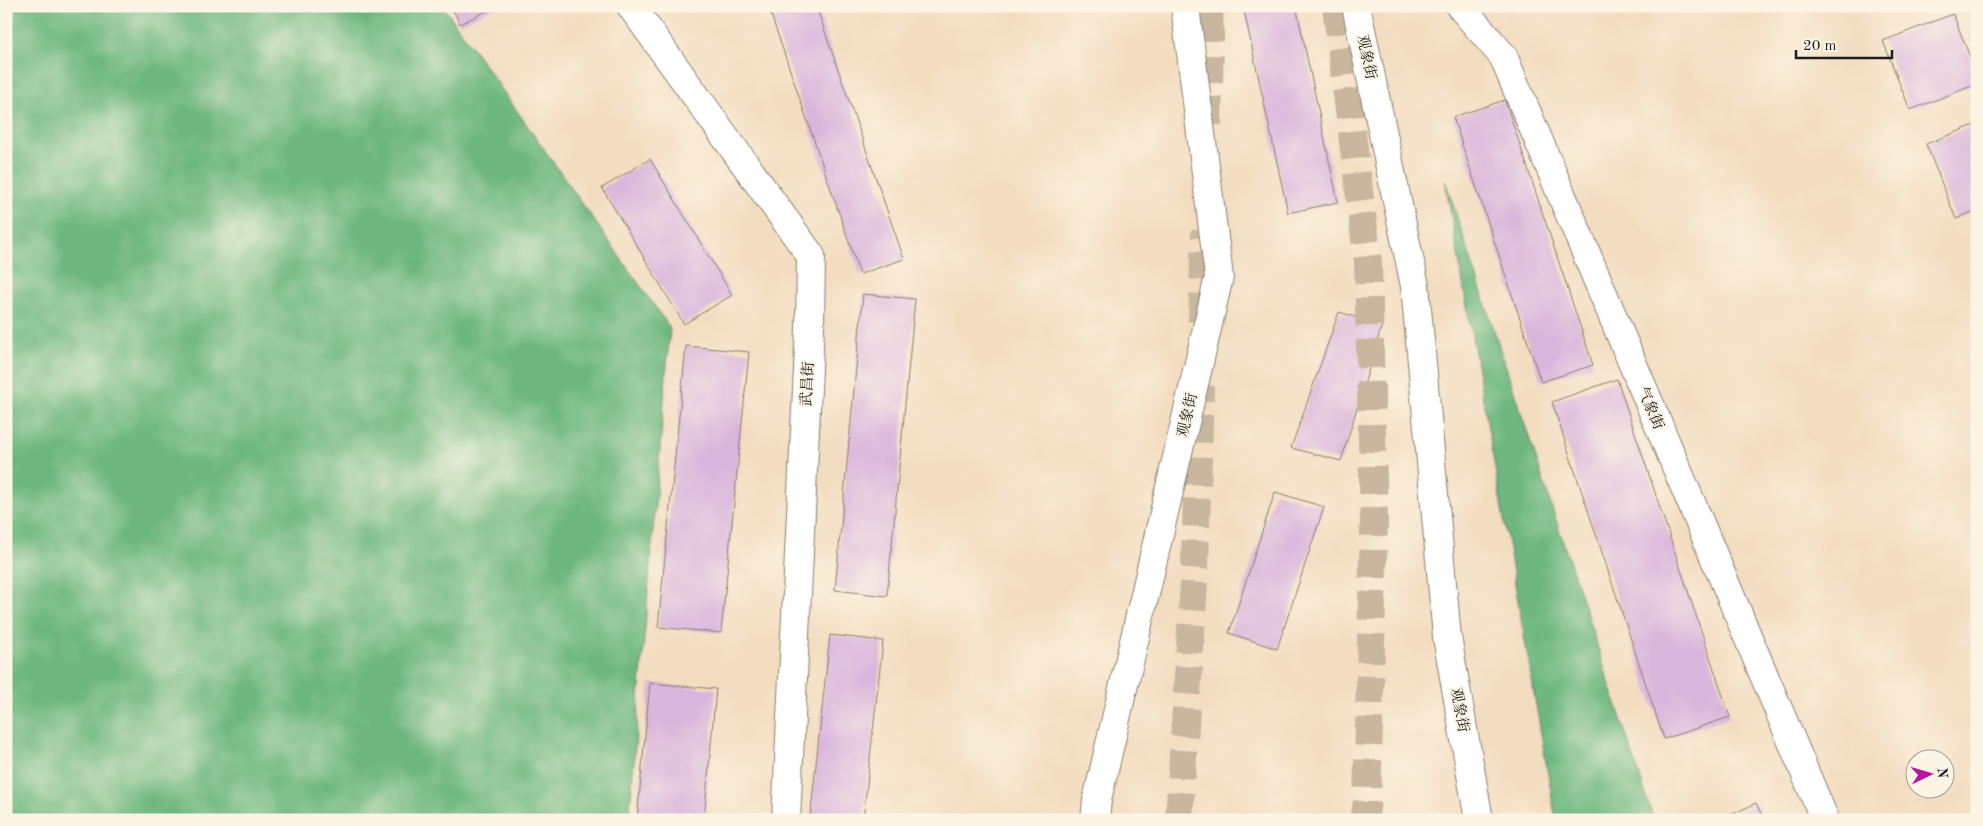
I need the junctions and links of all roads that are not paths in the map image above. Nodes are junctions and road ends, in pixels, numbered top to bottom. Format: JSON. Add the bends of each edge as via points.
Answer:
{"nodes":[{"id":1,"x":631,"y":6,"type":"edge"},
{"id":2,"x":1185,"y":6,"type":"edge"},
{"id":3,"x":1356,"y":6,"type":"edge"},
{"id":4,"x":1460,"y":6,"type":"edge"},
{"id":5,"x":786,"y":820,"type":"edge"},
{"id":6,"x":1094,"y":820,"type":"edge"},
{"id":7,"x":1480,"y":820,"type":"edge"},
{"id":8,"x":1825,"y":820,"type":"edge"}],
"edges":[{"from":1,"to":5,"type":"street","name":"武昌街","via":[[811,256]]},
{"from":2,"to":6,"type":"street","name":"观象街","via":[[1219,277]]},
{"from":3,"to":7,"type":"street","name":"观象街","via":[[1415,286],[1447,637]]},
{"from":4,"to":8,"type":"street","name":"气象街","via":[[1503,56]]}]}
